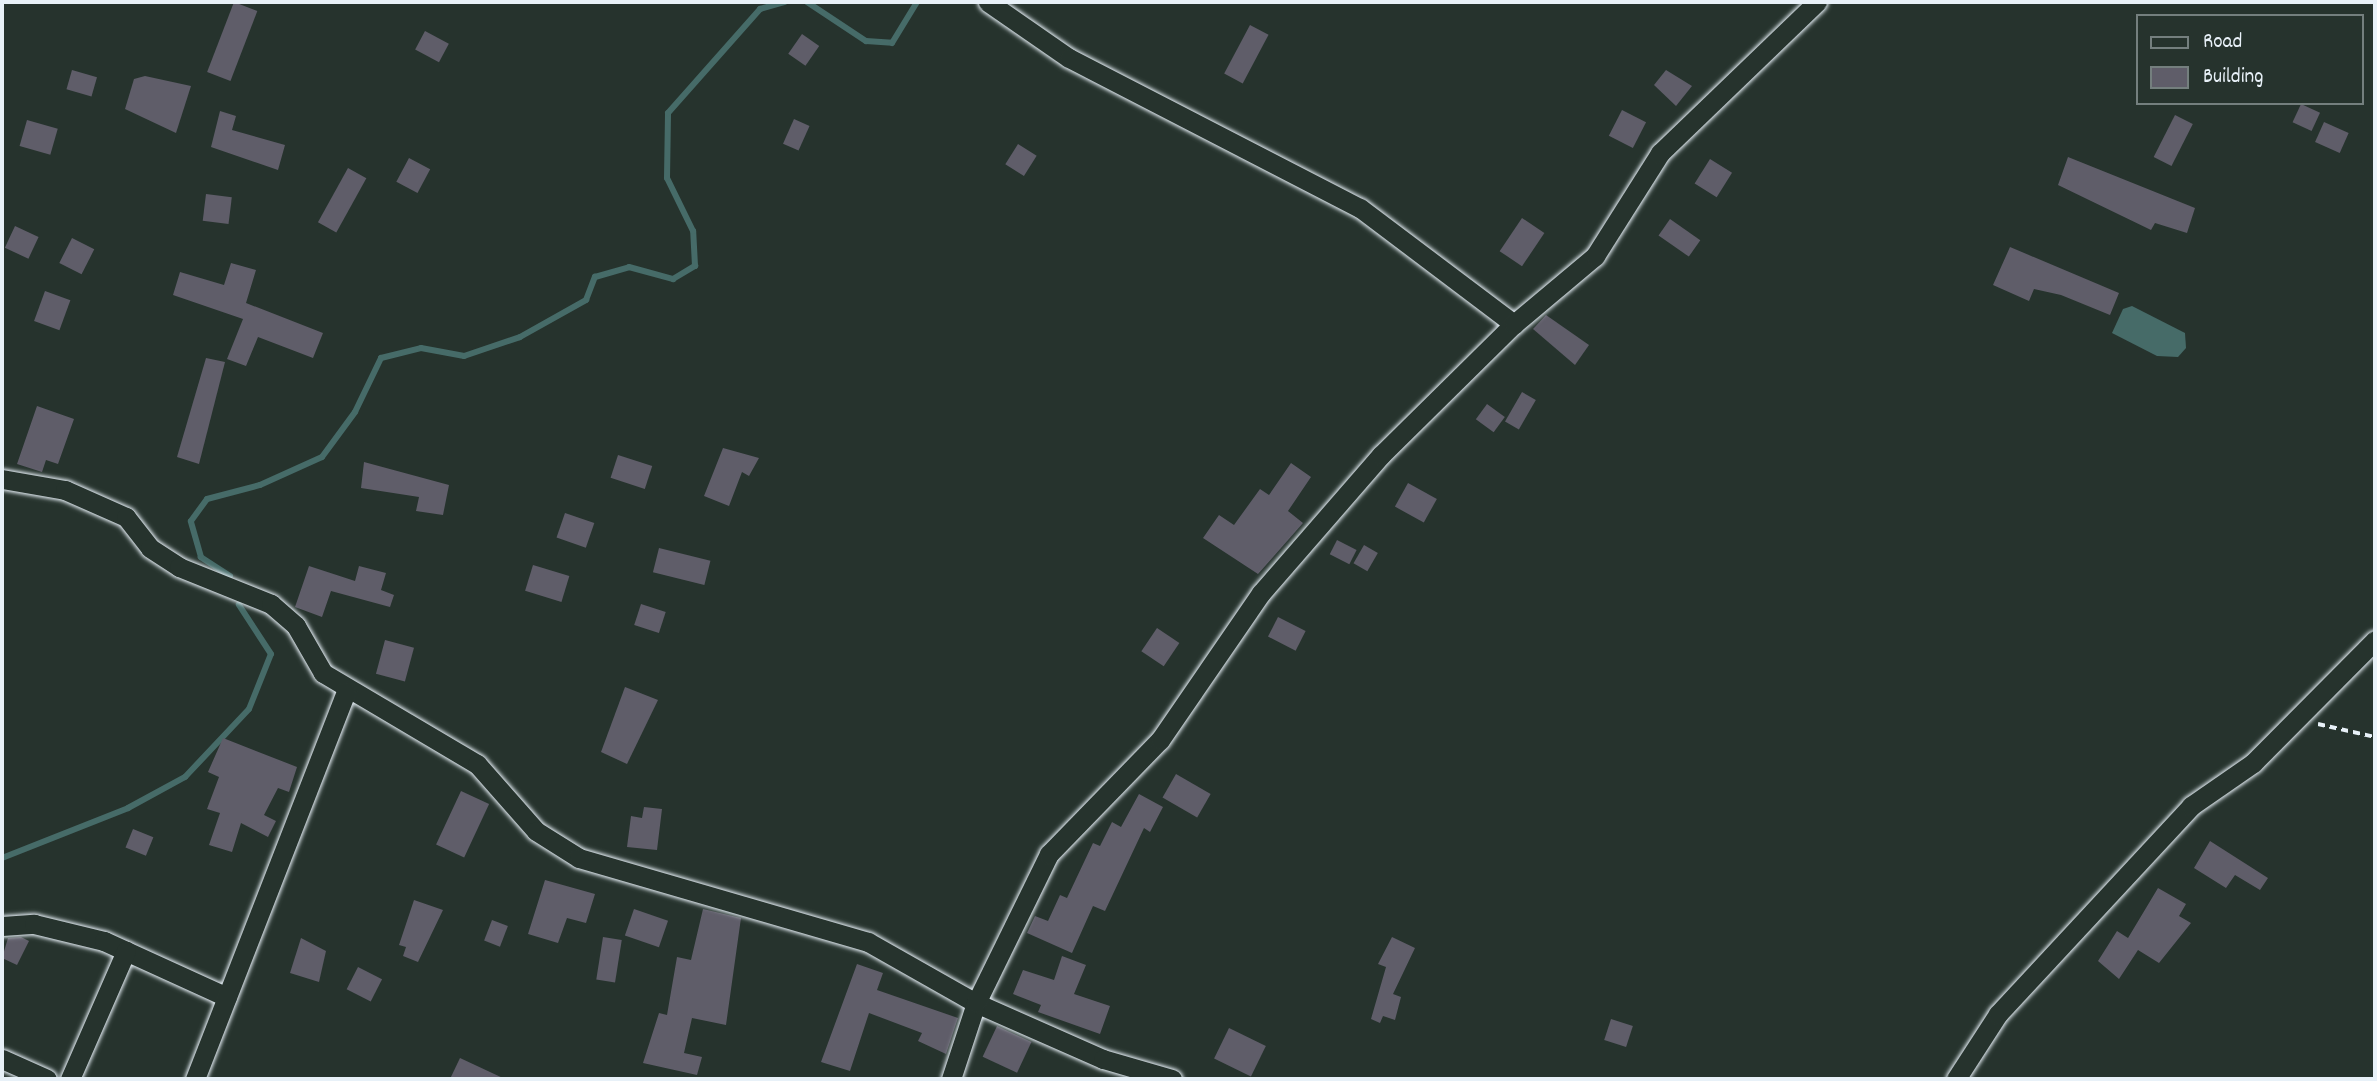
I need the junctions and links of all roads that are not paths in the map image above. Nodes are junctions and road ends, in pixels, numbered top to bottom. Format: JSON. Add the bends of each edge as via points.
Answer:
{"nodes":[{"id":1,"x":988,"y":2,"type":"edge"},
{"id":2,"x":1817,"y":2,"type":"edge"},
{"id":3,"x":1514,"y":324,"type":"junction"},
{"id":4,"x":2,"y":479,"type":"edge"},
{"id":5,"x":2375,"y":640,"type":"edge"},
{"id":6,"x":346,"y":691,"type":"junction"},
{"id":7,"x":2,"y":926,"type":"edge"},
{"id":8,"x":126,"y":951,"type":"junction"},
{"id":9,"x":227,"y":997,"type":"junction"},
{"id":10,"x":976,"y":1003,"type":"junction"},
{"id":11,"x":2,"y":1059,"type":"edge"},
{"id":12,"x":47,"y":1079,"type":"edge"},
{"id":13,"x":70,"y":1079,"type":"edge"},
{"id":14,"x":195,"y":1079,"type":"edge"},
{"id":15,"x":950,"y":1079,"type":"edge"},
{"id":16,"x":1172,"y":1079,"type":"edge"},
{"id":17,"x":1956,"y":1079,"type":"edge"}],
"edges":[{"from":1,"to":3,"type":"street","via":[[1069,58],[1360,208]]},
{"from":2,"to":3,"type":"street","via":[[1660,153],[1595,256]]},
{"from":3,"to":10,"type":"street","via":[[1381,456],[1261,593],[1160,740],[1049,854]]},
{"from":4,"to":6,"type":"street","via":[[65,490],[126,517],[149,548],[179,567],[271,604],[296,626],[323,673]]},
{"from":5,"to":17,"type":"street","via":[[2299,720],[2191,806],[1998,1014]]},
{"from":6,"to":9,"type":"street"},
{"from":6,"to":10,"type":"street","via":[[477,764],[536,831],[579,858],[868,942]]},
{"from":7,"to":8,"type":"street","via":[[34,924]]},
{"from":8,"to":9,"type":"street"},
{"from":8,"to":13,"type":"street"},
{"from":9,"to":14,"type":"street"},
{"from":10,"to":15,"type":"street"},
{"from":10,"to":16,"type":"street","via":[[1103,1059]]},
{"from":11,"to":12,"type":"street"}]}
